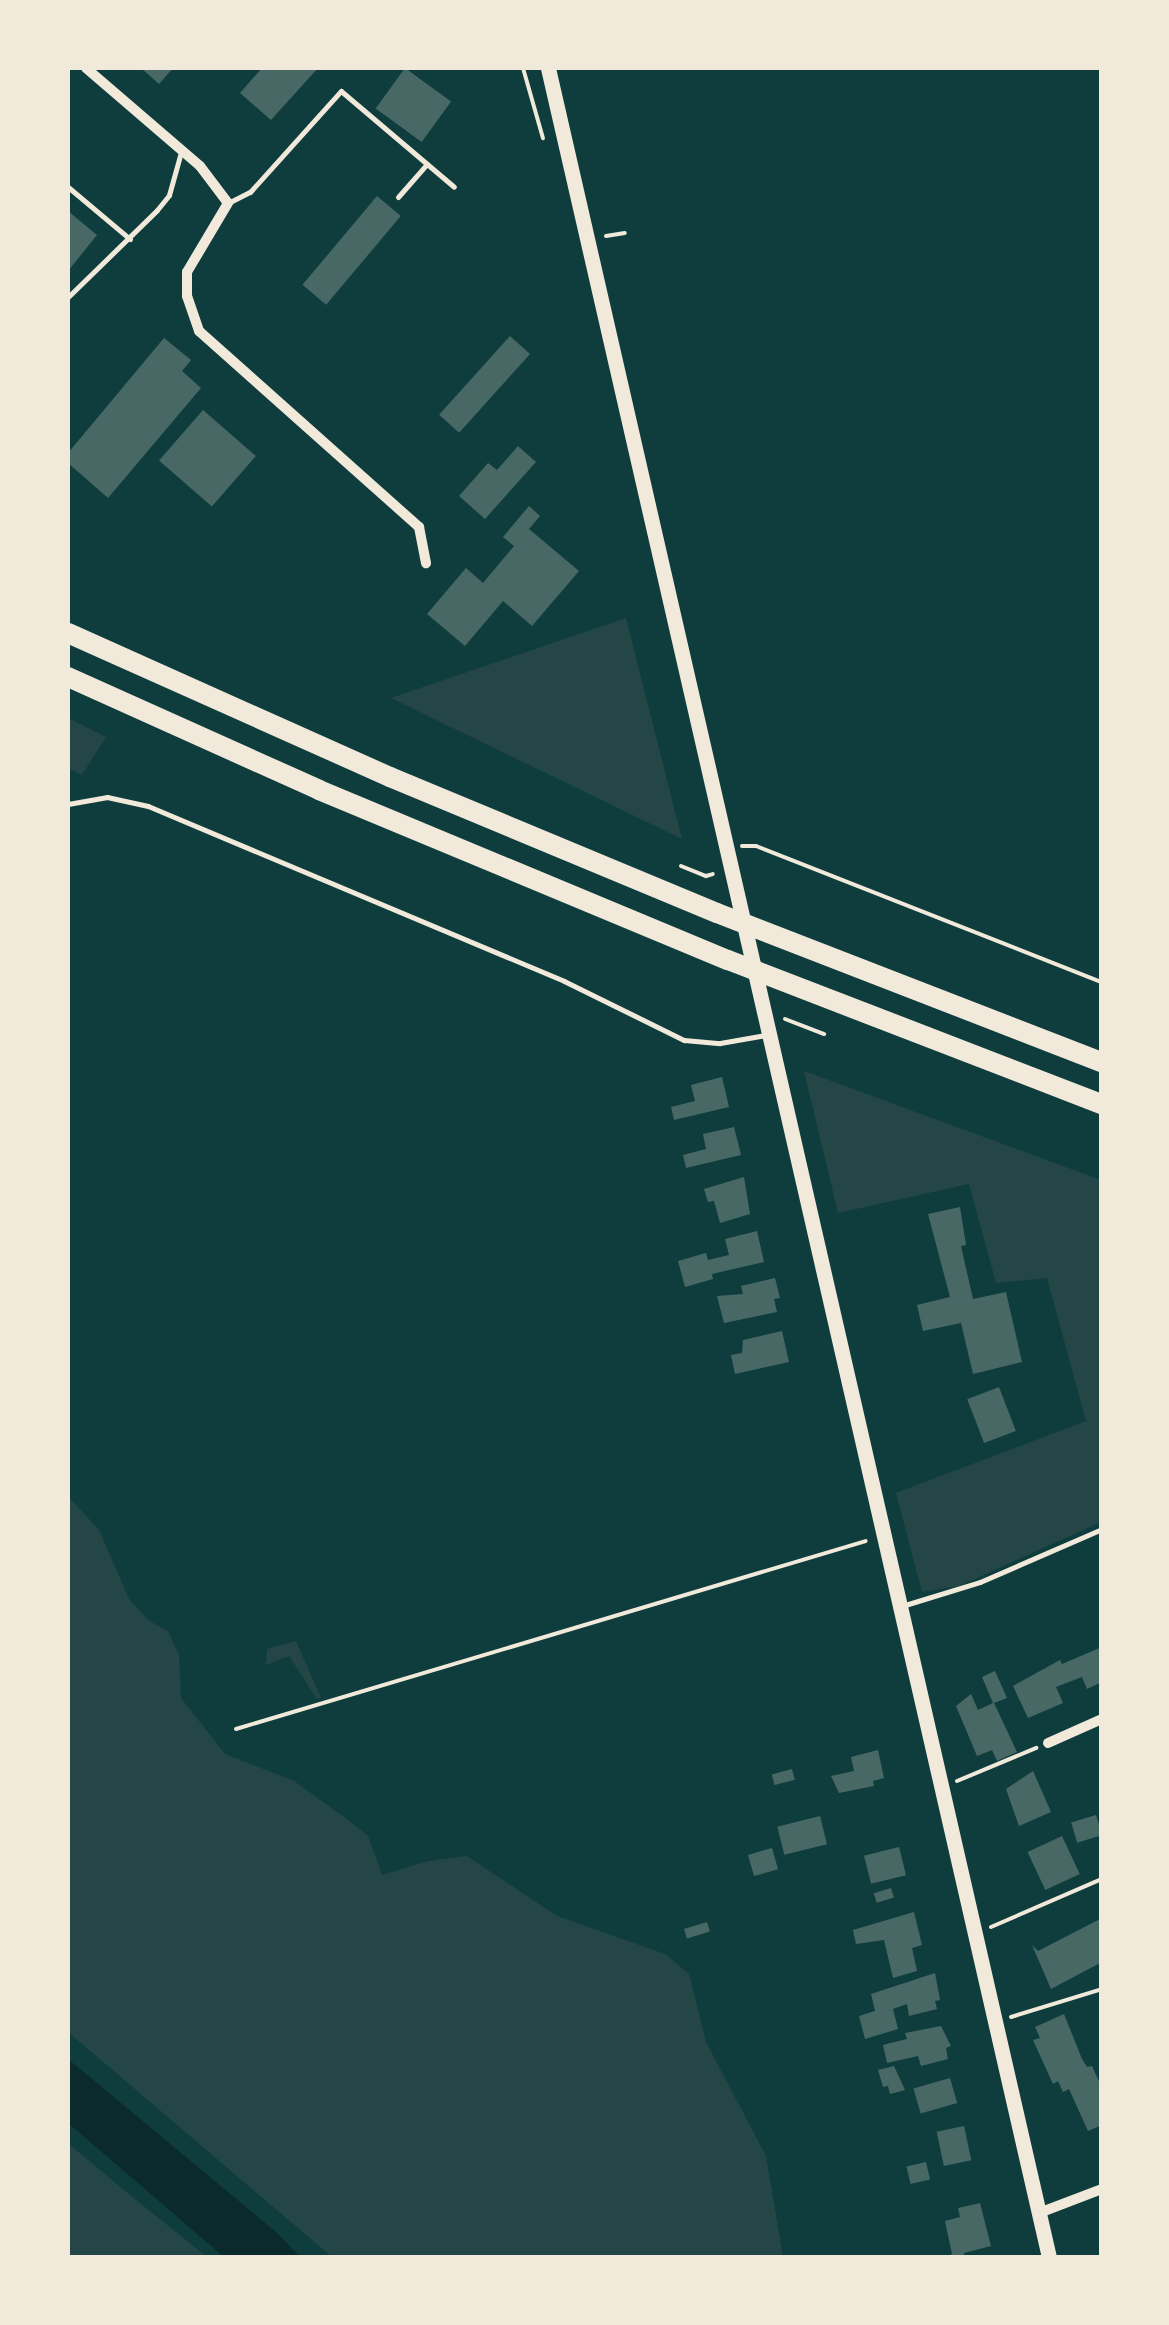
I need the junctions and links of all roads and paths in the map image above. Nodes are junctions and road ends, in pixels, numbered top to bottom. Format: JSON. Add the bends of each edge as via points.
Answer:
{"nodes":[{"id":1,"x":86,"y":68,"type":"edge"},
{"id":2,"x":548,"y":68,"type":"edge"},
{"id":3,"x":181,"y":150,"type":"junction"},
{"id":4,"x":427,"y":164,"type":"junction"},
{"id":5,"x":68,"y":187,"type":"edge"},
{"id":6,"x":454,"y":187,"type":"dead end"},
{"id":7,"x":398,"y":197,"type":"dead end"},
{"id":8,"x":228,"y":203,"type":"junction"},
{"id":9,"x":130,"y":239,"type":"junction"},
{"id":10,"x":68,"y":296,"type":"edge"},
{"id":11,"x":426,"y":563,"type":"dead end"},
{"id":12,"x":68,"y":633,"type":"edge"},
{"id":13,"x":68,"y":677,"type":"edge"},
{"id":14,"x":68,"y":804,"type":"edge"},
{"id":15,"x":728,"y":846,"type":"junction"},
{"id":16,"x":681,"y":866,"type":"dead end"},
{"id":17,"x":713,"y":874,"type":"dead end"},
{"id":18,"x":1102,"y":982,"type":"edge"},
{"id":19,"x":791,"y":1021,"type":"dead end"},
{"id":20,"x":769,"y":1034,"type":"junction"},
{"id":21,"x":824,"y":1034,"type":"dead end"},
{"id":22,"x":1102,"y":1062,"type":"edge"},
{"id":23,"x":1102,"y":1104,"type":"edge"},
{"id":24,"x":1102,"y":1529,"type":"edge"},
{"id":25,"x":885,"y":1535,"type":"junction"},
{"id":26,"x":902,"y":1606,"type":"junction"},
{"id":27,"x":1102,"y":1719,"type":"edge"},
{"id":28,"x":236,"y":1730,"type":"dead end"},
{"id":29,"x":1048,"y":1743,"type":"joint"},
{"id":30,"x":943,"y":1786,"type":"junction"},
{"id":31,"x":1102,"y":1878,"type":"edge"},
{"id":32,"x":977,"y":1933,"type":"junction"},
{"id":33,"x":1102,"y":1989,"type":"edge"},
{"id":34,"x":996,"y":2023,"type":"junction"},
{"id":35,"x":1102,"y":2188,"type":"edge"},
{"id":36,"x":1040,"y":2214,"type":"junction"},
{"id":37,"x":1049,"y":2258,"type":"edge"}],
"edges":[{"from":1,"to":3,"type":"street"},
{"from":2,"to":15,"type":"main road"},
{"from":3,"to":8,"type":"street"},
{"from":3,"to":9,"type":"lane","via":[[168,195]]},
{"from":4,"to":6,"type":"lane"},
{"from":4,"to":7,"type":"lane"},
{"from":4,"to":8,"type":"lane","via":[[342,92],[250,192]]},
{"from":5,"to":9,"type":"lane"},
{"from":8,"to":11,"type":"street","via":[[188,272],[187,296],[199,331],[419,527]]},
{"from":9,"to":10,"type":"lane"},
{"from":12,"to":22,"type":"highway","via":[[717,913]]},
{"from":13,"to":23,"type":"highway","via":[[728,960]]},
{"from":14,"to":20,"type":"lane","via":[[107,798],[148,806],[564,981],[684,1040],[720,1043]]},
{"from":15,"to":18,"type":"path","via":[[756,846]]},
{"from":15,"to":20,"type":"main road"},
{"from":16,"to":17,"type":"path"},
{"from":19,"to":21,"type":"path"},
{"from":20,"to":25,"type":"main road"},
{"from":24,"to":26,"type":"lane","via":[[980,1582]]},
{"from":25,"to":26,"type":"main road"},
{"from":25,"to":28,"type":"path"},
{"from":26,"to":30,"type":"main road"},
{"from":27,"to":29,"type":"street"},
{"from":29,"to":30,"type":"path"},
{"from":30,"to":32,"type":"main road"},
{"from":31,"to":32,"type":"path"},
{"from":32,"to":34,"type":"main road"},
{"from":33,"to":34,"type":"path"},
{"from":34,"to":36,"type":"main road"},
{"from":35,"to":36,"type":"street"},
{"from":36,"to":37,"type":"main road"}]}
